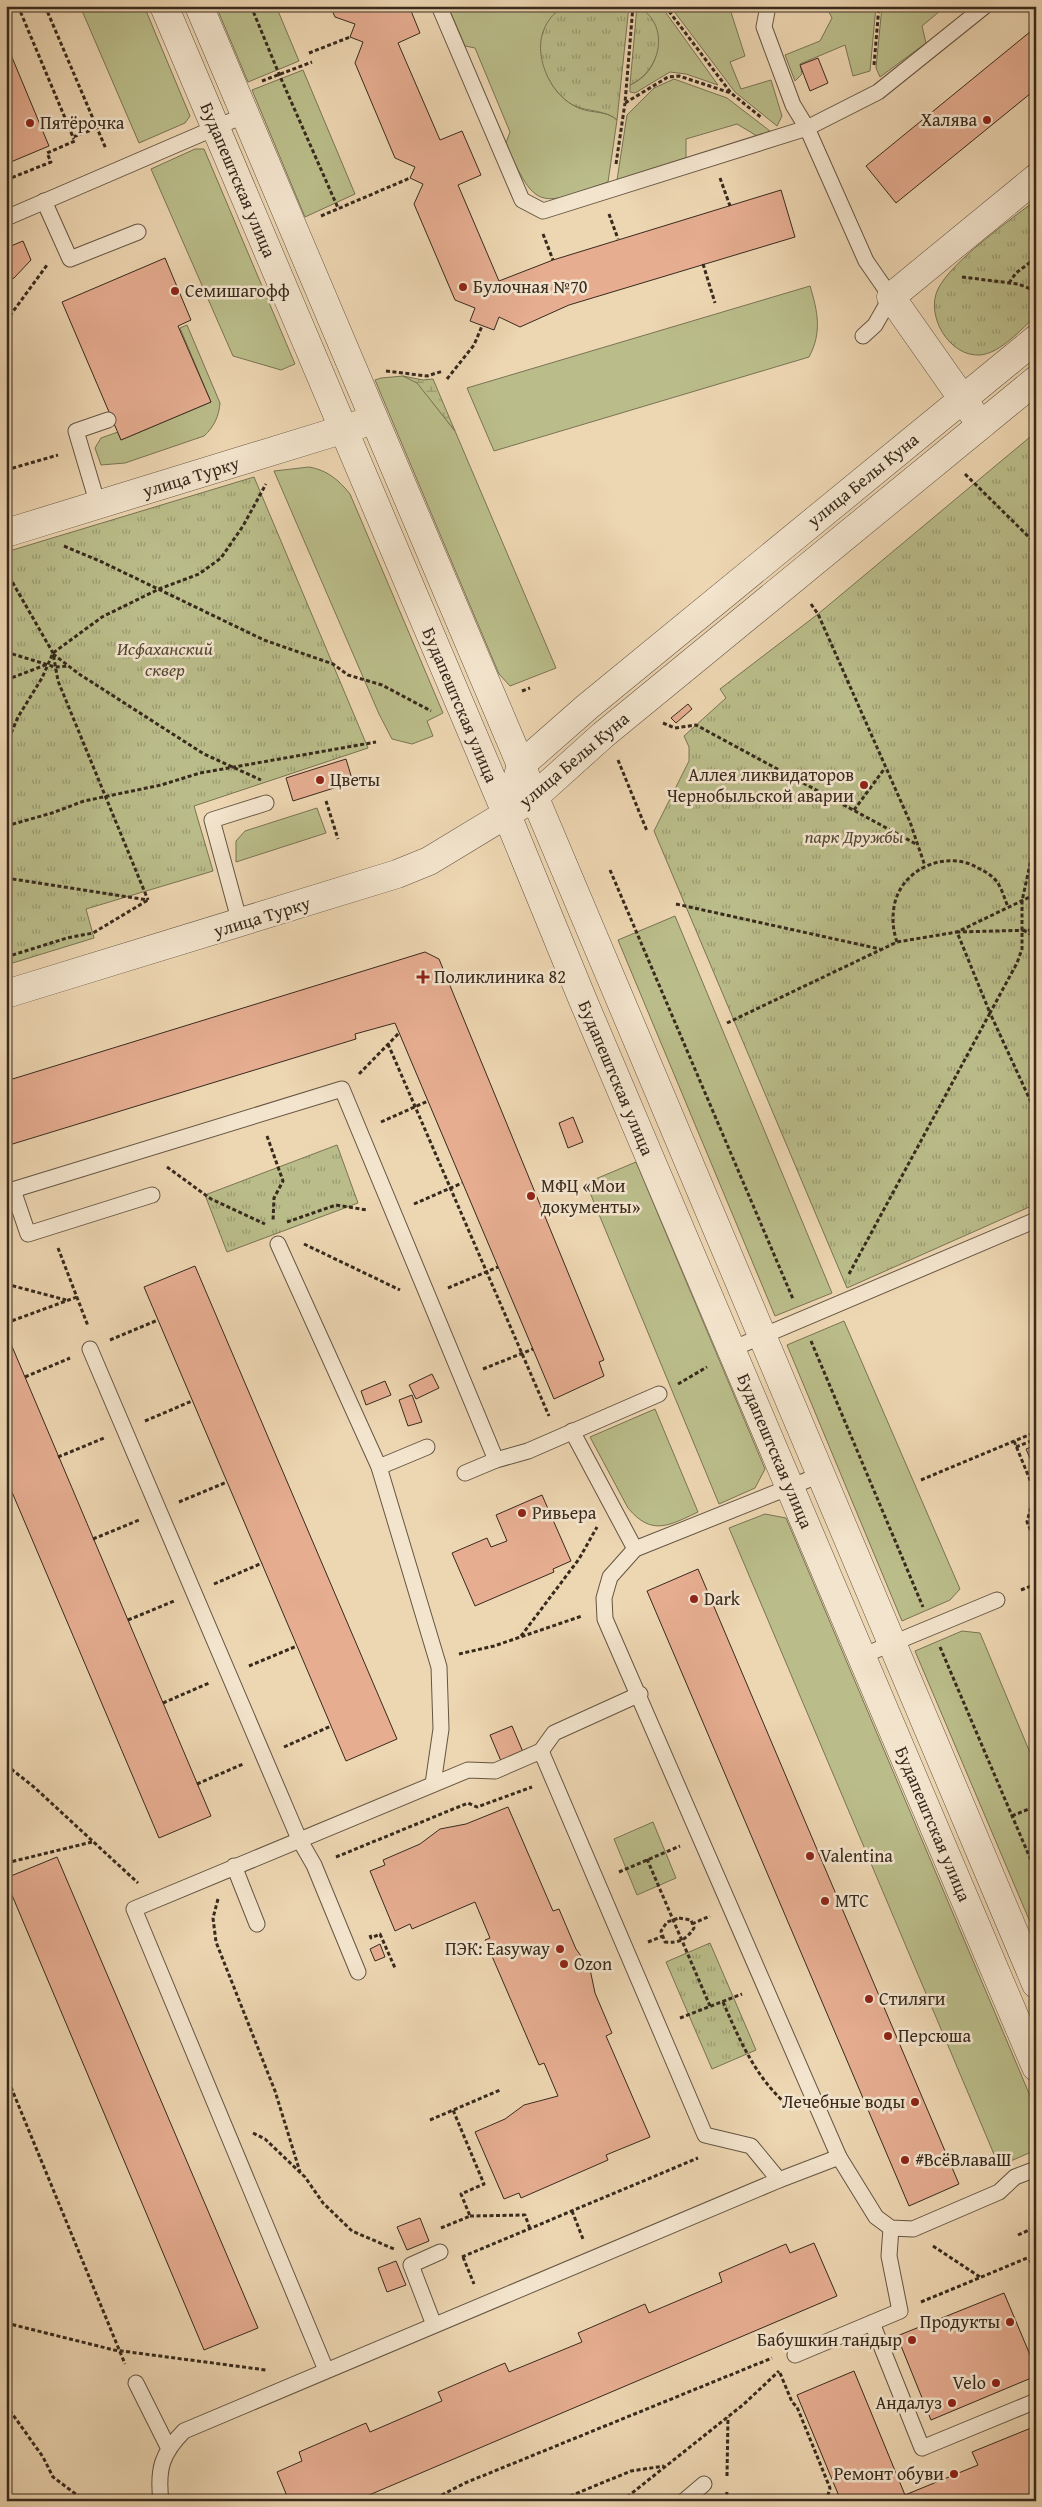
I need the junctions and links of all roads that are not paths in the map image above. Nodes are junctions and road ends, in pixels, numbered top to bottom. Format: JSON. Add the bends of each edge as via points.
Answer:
{"nodes":[{"id":1,"x":164,"y":6,"type":"edge"},
{"id":2,"x":199,"y":6,"type":"edge"},
{"id":3,"x":439,"y":6,"type":"edge"},
{"id":4,"x":768,"y":6,"type":"edge"},
{"id":5,"x":985,"y":6,"type":"edge"},
{"id":6,"x":240,"y":103,"type":"junction"},
{"id":7,"x":215,"y":127,"type":"junction"},
{"id":8,"x":807,"y":128,"type":"junction"},
{"id":9,"x":1036,"y":178,"type":"edge"},
{"id":10,"x":44,"y":201,"type":"junction"},
{"id":11,"x":6,"y":218,"type":"edge"},
{"id":12,"x":138,"y":232,"type":"dead end"},
{"id":13,"x":891,"y":297,"type":"junction"},
{"id":14,"x":863,"y":336,"type":"dead end"},
{"id":15,"x":1036,"y":339,"type":"edge"},
{"id":16,"x":1036,"y":380,"type":"edge"},
{"id":17,"x":962,"y":399,"type":"junction"},
{"id":18,"x":374,"y":418,"type":"junction"},
{"id":19,"x":108,"y":420,"type":"dead end"},
{"id":20,"x":981,"y":425,"type":"junction"},
{"id":21,"x":344,"y":430,"type":"junction"},
{"id":22,"x":98,"y":505,"type":"junction"},
{"id":23,"x":10,"y":532,"type":"edge"},
{"id":24,"x":521,"y":765,"type":"junction"},
{"id":25,"x":533,"y":798,"type":"junction"},
{"id":26,"x":266,"y":803,"type":"dead end"},
{"id":27,"x":507,"y":815,"type":"junction"},
{"id":28,"x":240,"y":923,"type":"junction"},
{"id":29,"x":6,"y":994,"type":"edge"},
{"id":30,"x":10,"y":1191,"type":"edge"},
{"id":31,"x":152,"y":1195,"type":"dead end"},
{"id":32,"x":1036,"y":1220,"type":"edge"},
{"id":33,"x":278,"y":1244,"type":"road end"},
{"id":34,"x":761,"y":1336,"type":"junction"},
{"id":35,"x":90,"y":1349,"type":"road end"},
{"id":36,"x":732,"y":1349,"type":"junction"},
{"id":37,"x":658,"y":1394,"type":"road end"},
{"id":38,"x":565,"y":1434,"type":"junction"},
{"id":39,"x":427,"y":1447,"type":"dead end"},
{"id":40,"x":496,"y":1460,"type":"junction"},
{"id":41,"x":379,"y":1466,"type":"junction"},
{"id":42,"x":465,"y":1473,"type":"dead end"},
{"id":43,"x":820,"y":1475,"type":"junction"},
{"id":44,"x":790,"y":1487,"type":"junction"},
{"id":45,"x":635,"y":1549,"type":"junction"},
{"id":46,"x":997,"y":1600,"type":"dead end"},
{"id":47,"x":892,"y":1644,"type":"junction"},
{"id":48,"x":862,"y":1656,"type":"junction"},
{"id":49,"x":640,"y":1694,"type":"junction"},
{"id":50,"x":541,"y":1751,"type":"junction"},
{"id":51,"x":433,"y":1784,"type":"junction"},
{"id":52,"x":298,"y":1839,"type":"junction"},
{"id":53,"x":234,"y":1866,"type":"junction"},
{"id":54,"x":257,"y":1924,"type":"dead end"},
{"id":55,"x":358,"y":1972,"type":"dead end"},
{"id":56,"x":1036,"y":1984,"type":"edge"},
{"id":57,"x":1036,"y":2067,"type":"edge"},
{"id":58,"x":839,"y":2158,"type":"junction"},
{"id":59,"x":1036,"y":2169,"type":"edge"},
{"id":60,"x":779,"y":2180,"type":"junction"},
{"id":61,"x":891,"y":2228,"type":"junction"},
{"id":62,"x":440,"y":2252,"type":"dead end"},
{"id":63,"x":872,"y":2323,"type":"junction"},
{"id":64,"x":434,"y":2325,"type":"junction"},
{"id":65,"x":795,"y":2355,"type":"road end"},
{"id":66,"x":320,"y":2373,"type":"junction"},
{"id":67,"x":136,"y":2384,"type":"road end"},
{"id":68,"x":1036,"y":2401,"type":"edge"},
{"id":69,"x":168,"y":2447,"type":"junction"},
{"id":70,"x":704,"y":2484,"type":"dead end"},
{"id":71,"x":161,"y":2501,"type":"edge"},
{"id":72,"x":684,"y":2501,"type":"edge"}],
"edges":[{"from":1,"to":7,"type":"street","name":"Будапештская улица"},
{"from":2,"to":6,"type":"street","name":"Будапештская улица"},
{"from":3,"to":8,"type":"lane","via":[[522,200],[543,211]]},
{"from":4,"to":8,"type":"lane","via":[[764,27],[793,105]]},
{"from":5,"to":8,"type":"lane","via":[[878,92]]},
{"from":6,"to":7,"type":"lane"},
{"from":6,"to":18,"type":"street","name":"Будапештская улица"},
{"from":7,"to":10,"type":"lane"},
{"from":7,"to":21,"type":"street","name":"Будапештская улица"},
{"from":8,"to":13,"type":"lane","via":[[866,261]]},
{"from":9,"to":13,"type":"street"},
{"from":10,"to":11,"type":"lane"},
{"from":10,"to":12,"type":"lane","via":[[70,259]]},
{"from":13,"to":14,"type":"lane","via":[[875,325]]},
{"from":13,"to":17,"type":"street"},
{"from":15,"to":17,"type":"street","name":"улица Белы Куна"},
{"from":16,"to":20,"type":"street","name":"улица Белы Куна"},
{"from":17,"to":20,"type":"street"},
{"from":17,"to":24,"type":"street","name":"улица Белы Куна"},
{"from":18,"to":21,"type":"street","name":"улица Турку"},
{"from":18,"to":24,"type":"street","name":"Будапештская улица"},
{"from":19,"to":22,"type":"lane","via":[[76,431]]},
{"from":20,"to":25,"type":"street","name":"улица Белы Куна","via":[[610,729]]},
{"from":21,"to":22,"type":"street","name":"улица Турку"},
{"from":21,"to":27,"type":"street","name":"Будапештская улица"},
{"from":22,"to":23,"type":"street","name":"улица Турку"},
{"from":24,"to":25,"type":"street","name":"Будапештская улица"},
{"from":24,"to":27,"type":"street","name":"улица Белы Куна"},
{"from":25,"to":27,"type":"street","name":"улица Белы Куна"},
{"from":25,"to":34,"type":"street","name":"Будапештская улица"},
{"from":26,"to":28,"type":"lane","via":[[212,820]]},
{"from":27,"to":28,"type":"street","name":"улица Турку","via":[[429,860],[397,874]]},
{"from":27,"to":36,"type":"street","name":"Будапештская улица"},
{"from":28,"to":29,"type":"street","name":"улица Турку"},
{"from":30,"to":31,"type":"lane","via":[[28,1234]]},
{"from":30,"to":40,"type":"lane","via":[[343,1090]]},
{"from":32,"to":34,"type":"lane"},
{"from":33,"to":41,"type":"lane"},
{"from":34,"to":36,"type":"lane"},
{"from":34,"to":43,"type":"street","name":"Будапештская улица"},
{"from":35,"to":52,"type":"lane"},
{"from":36,"to":44,"type":"street","name":"Будапештская улица"},
{"from":37,"to":38,"type":"lane"},
{"from":38,"to":40,"type":"lane","via":[[528,1451]]},
{"from":38,"to":45,"type":"lane","via":[[607,1497]]},
{"from":39,"to":41,"type":"lane"},
{"from":40,"to":42,"type":"lane"},
{"from":41,"to":51,"type":"lane","via":[[437,1660],[441,1729]]},
{"from":43,"to":44,"type":"lane"},
{"from":43,"to":47,"type":"street","name":"Будапештская улица"},
{"from":44,"to":45,"type":"lane"},
{"from":44,"to":48,"type":"street","name":"Будапештская улица"},
{"from":45,"to":49,"type":"lane","via":[[610,1577],[604,1607],[606,1619]]},
{"from":46,"to":47,"type":"lane"},
{"from":47,"to":48,"type":"lane"},
{"from":47,"to":56,"type":"street","name":"Будапештская улица"},
{"from":48,"to":57,"type":"street","name":"Будапештская улица"},
{"from":49,"to":50,"type":"lane","via":[[554,1733]]},
{"from":49,"to":58,"type":"lane"},
{"from":50,"to":51,"type":"lane","via":[[495,1771],[468,1770]]},
{"from":50,"to":60,"type":"lane","via":[[705,2134],[751,2146]]},
{"from":51,"to":52,"type":"lane"},
{"from":52,"to":53,"type":"lane"},
{"from":52,"to":55,"type":"lane","via":[[314,1866]]},
{"from":53,"to":54,"type":"lane"},
{"from":53,"to":66,"type":"lane","via":[[134,1909],[224,2125]]},
{"from":58,"to":60,"type":"lane"},
{"from":58,"to":61,"type":"lane","via":[[876,2217]]},
{"from":59,"to":61,"type":"lane","via":[[1016,2177],[999,2192],[913,2229]]},
{"from":60,"to":64,"type":"lane"},
{"from":61,"to":63,"type":"lane","via":[[889,2256],[900,2311]]},
{"from":62,"to":64,"type":"lane","via":[[411,2265]]},
{"from":63,"to":65,"type":"lane"},
{"from":63,"to":68,"type":"lane","via":[[922,2448]]},
{"from":64,"to":66,"type":"lane"},
{"from":66,"to":69,"type":"lane","via":[[184,2431]]},
{"from":67,"to":69,"type":"lane"},
{"from":69,"to":71,"type":"lane","via":[[161,2467]]},
{"from":70,"to":72,"type":"lane"}]}
